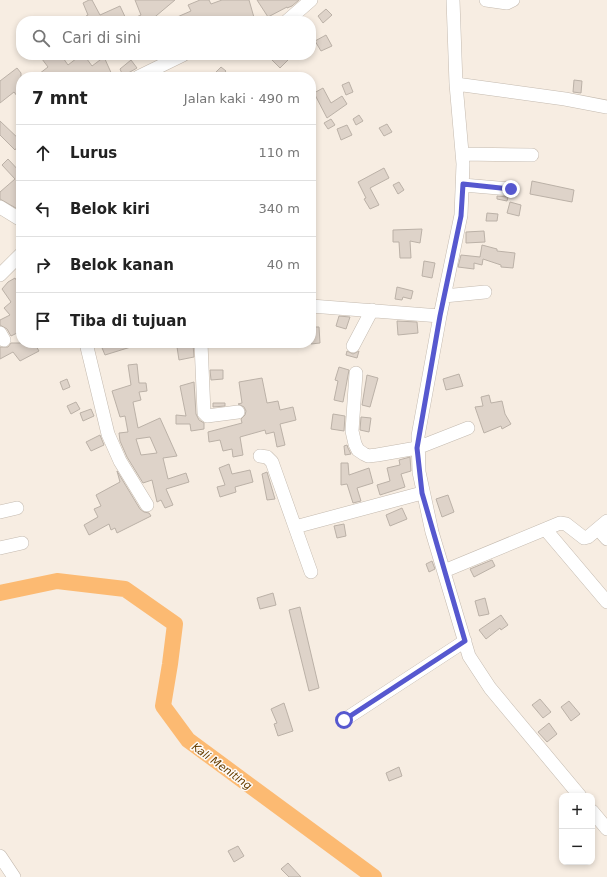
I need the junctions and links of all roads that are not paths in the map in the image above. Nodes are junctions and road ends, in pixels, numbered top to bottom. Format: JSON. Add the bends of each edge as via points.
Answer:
{"nodes":[{"id":1,"x":311,"y":0,"type":"edge"},
{"id":2,"x":453,"y":0,"type":"edge"},
{"id":3,"x":486,"y":0,"type":"edge"},
{"id":4,"x":513,"y":0,"type":"edge"},
{"id":5,"x":293,"y":16,"type":"edge"},
{"id":6,"x":173,"y":60,"type":"edge"},
{"id":7,"x":148,"y":72,"type":"edge"},
{"id":8,"x":456,"y":84,"type":"junction"},
{"id":9,"x":607,"y":107,"type":"edge"},
{"id":10,"x":462,"y":154,"type":"junction"},
{"id":11,"x":532,"y":155,"type":"dead end"},
{"id":12,"x":463,"y":184,"type":"junction"},
{"id":13,"x":511,"y":189,"type":"dead end"},
{"id":14,"x":0,"y":208,"type":"edge"},
{"id":15,"x":16,"y":217,"type":"edge"},
{"id":16,"x":16,"y":259,"type":"edge"},
{"id":17,"x":0,"y":275,"type":"edge"},
{"id":18,"x":485,"y":292,"type":"dead end"},
{"id":19,"x":444,"y":296,"type":"junction"},
{"id":20,"x":316,"y":306,"type":"edge"},
{"id":21,"x":372,"y":310,"type":"junction"},
{"id":22,"x":440,"y":316,"type":"junction"},
{"id":23,"x":353,"y":346,"type":"dead end"},
{"id":24,"x":87,"y":348,"type":"edge"},
{"id":25,"x":201,"y":348,"type":"edge"},
{"id":26,"x":356,"y":373,"type":"dead end"},
{"id":27,"x":238,"y":412,"type":"dead end"},
{"id":28,"x":468,"y":428,"type":"dead end"},
{"id":29,"x":417,"y":448,"type":"junction"},
{"id":30,"x":260,"y":456,"type":"dead end"},
{"id":31,"x":422,"y":493,"type":"junction"},
{"id":32,"x":147,"y":505,"type":"dead end"},
{"id":33,"x":17,"y":508,"type":"dead end"},
{"id":34,"x":0,"y":512,"type":"edge"},
{"id":35,"x":602,"y":525,"type":"edge"},
{"id":36,"x":295,"y":527,"type":"junction"},
{"id":37,"x":546,"y":530,"type":"junction"},
{"id":38,"x":607,"y":539,"type":"edge"},
{"id":39,"x":22,"y":542,"type":"dead end"},
{"id":40,"x":0,"y":548,"type":"edge"},
{"id":41,"x":444,"y":571,"type":"junction"},
{"id":42,"x":311,"y":572,"type":"dead end"},
{"id":43,"x":607,"y":602,"type":"edge"},
{"id":44,"x":465,"y":641,"type":"junction"},
{"id":45,"x":344,"y":720,"type":"dead end"},
{"id":46,"x":578,"y":793,"type":"edge"},
{"id":47,"x":595,"y":815,"type":"edge"},
{"id":48,"x":607,"y":829,"type":"edge"},
{"id":49,"x":0,"y":856,"type":"edge"},
{"id":50,"x":14,"y":877,"type":"edge"}],
"edges":[{"from":1,"to":5,"type":"street"},
{"from":2,"to":8,"type":"street"},
{"from":3,"to":4,"type":"street","via":[[507,3]]},
{"from":6,"to":7,"type":"street"},
{"from":8,"to":9,"type":"street"},
{"from":8,"to":10,"type":"street"},
{"from":10,"to":11,"type":"street"},
{"from":10,"to":12,"type":"street"},
{"from":12,"to":13,"type":"street"},
{"from":12,"to":19,"type":"street","via":[[461,216]]},
{"from":14,"to":15,"type":"street"},
{"from":16,"to":17,"type":"street"},
{"from":18,"to":19,"type":"street"},
{"from":19,"to":22,"type":"street"},
{"from":20,"to":21,"type":"street"},
{"from":21,"to":22,"type":"street"},
{"from":21,"to":23,"type":"street"},
{"from":22,"to":29,"type":"street"},
{"from":24,"to":32,"type":"street","via":[[108,434],[120,462]]},
{"from":25,"to":27,"type":"street","via":[[204,413],[207,416]]},
{"from":26,"to":29,"type":"street","via":[[352,431],[358,450],[368,456]]},
{"from":28,"to":29,"type":"street"},
{"from":29,"to":31,"type":"street"},
{"from":30,"to":36,"type":"street","via":[[267,457],[272,462]]},
{"from":31,"to":36,"type":"street"},
{"from":31,"to":41,"type":"street"},
{"from":33,"to":34,"type":"street"},
{"from":35,"to":37,"type":"street","via":[[584,538],[563,522]]},
{"from":35,"to":38,"type":"street"},
{"from":36,"to":42,"type":"street"},
{"from":37,"to":41,"type":"street"},
{"from":37,"to":43,"type":"street"},
{"from":39,"to":40,"type":"street"},
{"from":41,"to":44,"type":"street"},
{"from":44,"to":45,"type":"street"},
{"from":44,"to":46,"type":"street","via":[[469,656],[490,688]]},
{"from":47,"to":48,"type":"street"},
{"from":49,"to":50,"type":"street"}]}
